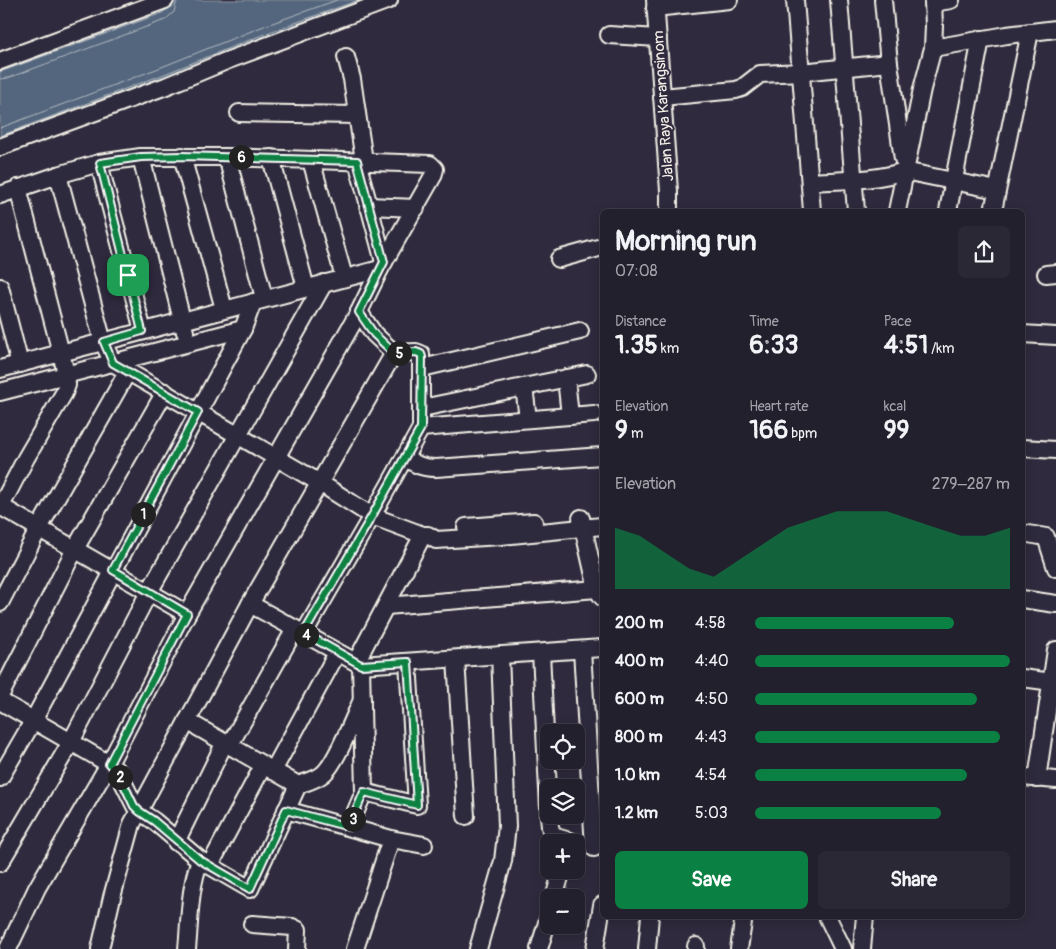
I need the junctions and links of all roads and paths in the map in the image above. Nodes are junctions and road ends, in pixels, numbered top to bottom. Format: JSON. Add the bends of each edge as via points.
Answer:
{"nodes":[{"id":1,"x":164,"y":0,"type":"edge"},
{"id":2,"x":389,"y":0,"type":"edge"},
{"id":3,"x":729,"y":0,"type":"edge"},
{"id":4,"x":796,"y":0,"type":"edge"},
{"id":5,"x":839,"y":0,"type":"edge"},
{"id":6,"x":883,"y":0,"type":"edge"},
{"id":7,"x":951,"y":0,"type":"edge"},
{"id":8,"x":933,"y":1,"type":"edge"},
{"id":9,"x":655,"y":4,"type":"edge"},
{"id":10,"x":1055,"y":25,"type":"edge"},
{"id":11,"x":1030,"y":32,"type":"junction"},
{"id":12,"x":609,"y":35,"type":"dead end"},
{"id":13,"x":658,"y":38,"type":"junction"},
{"id":14,"x":981,"y":39,"type":"junction"},
{"id":15,"x":933,"y":48,"type":"junction"},
{"id":16,"x":0,"y":61,"type":"edge"},
{"id":17,"x":889,"y":63,"type":"junction"},
{"id":18,"x":844,"y":67,"type":"junction"},
{"id":19,"x":350,"y":69,"type":"dead end"},
{"id":20,"x":801,"y":72,"type":"junction"},
{"id":21,"x":662,"y":97,"type":"junction"},
{"id":22,"x":239,"y":113,"type":"dead end"},
{"id":23,"x":357,"y":115,"type":"junction"},
{"id":24,"x":0,"y":147,"type":"edge"},
{"id":25,"x":182,"y":156,"type":"junction"},
{"id":26,"x":141,"y":157,"type":"junction"},
{"id":27,"x":227,"y":157,"type":"junction"},
{"id":28,"x":271,"y":158,"type":"junction"},
{"id":29,"x":311,"y":160,"type":"junction"},
{"id":30,"x":360,"y":161,"type":"junction"},
{"id":31,"x":100,"y":163,"type":"junction"},
{"id":32,"x":904,"y":171,"type":"junction"},
{"id":33,"x":58,"y":175,"type":"junction"},
{"id":34,"x":854,"y":179,"type":"junction"},
{"id":35,"x":953,"y":181,"type":"junction"},
{"id":36,"x":810,"y":182,"type":"junction"},
{"id":37,"x":18,"y":188,"type":"junction"},
{"id":38,"x":997,"y":190,"type":"junction"},
{"id":39,"x":0,"y":195,"type":"edge"},
{"id":40,"x":368,"y":206,"type":"junction"},
{"id":41,"x":416,"y":208,"type":"junction"},
{"id":42,"x":668,"y":209,"type":"edge"},
{"id":43,"x":812,"y":209,"type":"edge"},
{"id":44,"x":856,"y":209,"type":"edge"},
{"id":45,"x":897,"y":209,"type":"edge"},
{"id":46,"x":948,"y":209,"type":"edge"},
{"id":47,"x":993,"y":209,"type":"edge"},
{"id":48,"x":600,"y":248,"type":"edge"},
{"id":49,"x":559,"y":259,"type":"dead end"},
{"id":50,"x":382,"y":265,"type":"junction"},
{"id":51,"x":344,"y":278,"type":"junction"},
{"id":52,"x":324,"y":283,"type":"junction"},
{"id":53,"x":0,"y":287,"type":"edge"},
{"id":54,"x":306,"y":288,"type":"junction"},
{"id":55,"x":258,"y":300,"type":"junction"},
{"id":56,"x":224,"y":309,"type":"junction"},
{"id":57,"x":359,"y":312,"type":"junction"},
{"id":58,"x":182,"y":321,"type":"junction"},
{"id":59,"x":243,"y":329,"type":"junction"},
{"id":60,"x":142,"y":331,"type":"junction"},
{"id":61,"x":580,"y":331,"type":"dead end"},
{"id":62,"x":1025,"y":334,"type":"edge"},
{"id":63,"x":1056,"y":336,"type":"edge"},
{"id":64,"x":104,"y":342,"type":"junction"},
{"id":65,"x":188,"y":344,"type":"junction"},
{"id":66,"x":61,"y":353,"type":"junction"},
{"id":67,"x":394,"y":353,"type":"junction"},
{"id":68,"x":113,"y":363,"type":"junction"},
{"id":69,"x":20,"y":364,"type":"junction"},
{"id":70,"x":422,"y":368,"type":"junction"},
{"id":71,"x":0,"y":369,"type":"edge"},
{"id":72,"x":128,"y":371,"type":"junction"},
{"id":73,"x":66,"y":374,"type":"junction"},
{"id":74,"x":587,"y":374,"type":"dead end"},
{"id":75,"x":566,"y":378,"type":"junction"},
{"id":76,"x":524,"y":387,"type":"junction"},
{"id":77,"x":0,"y":392,"type":"edge"},
{"id":78,"x":165,"y":392,"type":"junction"},
{"id":79,"x":422,"y":408,"type":"junction"},
{"id":80,"x":198,"y":412,"type":"junction"},
{"id":81,"x":594,"y":414,"type":"dead end"},
{"id":82,"x":570,"y":416,"type":"junction"},
{"id":83,"x":528,"y":419,"type":"junction"},
{"id":84,"x":421,"y":428,"type":"junction"},
{"id":85,"x":237,"y":435,"type":"junction"},
{"id":86,"x":1025,"y":448,"type":"edge"},
{"id":87,"x":1056,"y":450,"type":"edge"},
{"id":88,"x":600,"y":456,"type":"edge"},
{"id":89,"x":405,"y":457,"type":"junction"},
{"id":90,"x":276,"y":459,"type":"junction"},
{"id":91,"x":320,"y":482,"type":"junction"},
{"id":92,"x":0,"y":507,"type":"edge"},
{"id":93,"x":372,"y":516,"type":"junction"},
{"id":94,"x":600,"y":516,"type":"edge"},
{"id":95,"x":582,"y":523,"type":"junction"},
{"id":96,"x":600,"y":526,"type":"edge"},
{"id":97,"x":39,"y":528,"type":"junction"},
{"id":98,"x":1025,"y":534,"type":"edge"},
{"id":99,"x":426,"y":535,"type":"junction"},
{"id":100,"x":75,"y":549,"type":"junction"},
{"id":101,"x":1056,"y":568,"type":"edge"},
{"id":102,"x":113,"y":570,"type":"junction"},
{"id":103,"x":149,"y":592,"type":"junction"},
{"id":104,"x":600,"y":593,"type":"edge"},
{"id":105,"x":1025,"y":599,"type":"edge"},
{"id":106,"x":0,"y":603,"type":"edge"},
{"id":107,"x":250,"y":604,"type":"junction"},
{"id":108,"x":1056,"y":604,"type":"edge"},
{"id":109,"x":386,"y":606,"type":"junction"},
{"id":110,"x":187,"y":614,"type":"junction"},
{"id":111,"x":299,"y":631,"type":"junction"},
{"id":112,"x":600,"y":648,"type":"edge"},
{"id":113,"x":582,"y":650,"type":"junction"},
{"id":114,"x":1056,"y":650,"type":"edge"},
{"id":115,"x":337,"y":652,"type":"junction"},
{"id":116,"x":541,"y":653,"type":"junction"},
{"id":117,"x":500,"y":656,"type":"junction"},
{"id":118,"x":456,"y":659,"type":"junction"},
{"id":119,"x":408,"y":662,"type":"junction"},
{"id":120,"x":358,"y":664,"type":"junction"},
{"id":121,"x":1025,"y":678,"type":"edge"},
{"id":122,"x":1052,"y":682,"type":"junction"},
{"id":123,"x":0,"y":696,"type":"edge"},
{"id":124,"x":362,"y":700,"type":"junction"},
{"id":125,"x":0,"y":701,"type":"edge"},
{"id":126,"x":33,"y":720,"type":"junction"},
{"id":127,"x":187,"y":721,"type":"junction"},
{"id":128,"x":71,"y":742,"type":"junction"},
{"id":129,"x":227,"y":745,"type":"junction"},
{"id":130,"x":109,"y":764,"type":"junction"},
{"id":131,"x":268,"y":768,"type":"junction"},
{"id":132,"x":0,"y":778,"type":"edge"},
{"id":133,"x":1030,"y":778,"type":"edge"},
{"id":134,"x":547,"y":779,"type":"edge"},
{"id":135,"x":1056,"y":780,"type":"edge"},
{"id":136,"x":298,"y":786,"type":"junction"},
{"id":137,"x":364,"y":792,"type":"junction"},
{"id":138,"x":286,"y":810,"type":"junction"},
{"id":139,"x":139,"y":811,"type":"junction"},
{"id":140,"x":466,"y":816,"type":"dead end"},
{"id":141,"x":349,"y":827,"type":"junction"},
{"id":142,"x":390,"y":839,"type":"junction"},
{"id":143,"x":176,"y":842,"type":"junction"},
{"id":144,"x":424,"y":845,"type":"dead end"},
{"id":145,"x":585,"y":846,"type":"edge"},
{"id":146,"x":598,"y":849,"type":"edge"},
{"id":147,"x":0,"y":863,"type":"edge"},
{"id":148,"x":205,"y":863,"type":"junction"},
{"id":149,"x":600,"y":918,"type":"edge"},
{"id":150,"x":650,"y":919,"type":"edge"},
{"id":151,"x":828,"y":919,"type":"edge"},
{"id":152,"x":865,"y":919,"type":"edge"},
{"id":153,"x":743,"y":922,"type":"dead end"},
{"id":154,"x":252,"y":924,"type":"dead end"},
{"id":155,"x":544,"y":934,"type":"edge"},
{"id":156,"x":8,"y":949,"type":"edge"},
{"id":157,"x":100,"y":949,"type":"edge"},
{"id":158,"x":187,"y":949,"type":"edge"},
{"id":159,"x":300,"y":949,"type":"edge"},
{"id":160,"x":355,"y":949,"type":"edge"},
{"id":161,"x":478,"y":949,"type":"edge"},
{"id":162,"x":539,"y":949,"type":"edge"},
{"id":163,"x":595,"y":949,"type":"edge"},
{"id":164,"x":647,"y":949,"type":"edge"},
{"id":165,"x":739,"y":949,"type":"edge"},
{"id":166,"x":843,"y":949,"type":"edge"},
{"id":167,"x":862,"y":949,"type":"edge"}],
"edges":[{"from":1,"to":16,"type":"street"},
{"from":2,"to":24,"type":"street"},
{"from":3,"to":9,"type":"street"},
{"from":4,"to":20,"type":"street"},
{"from":5,"to":18,"type":"street"},
{"from":6,"to":17,"type":"street"},
{"from":7,"to":8,"type":"street"},
{"from":8,"to":15,"type":"street"},
{"from":9,"to":13,"type":"street","name":"Jalan Raya Karangsinom"},
{"from":10,"to":11,"type":"street"},
{"from":11,"to":14,"type":"street"},
{"from":11,"to":38,"type":"street"},
{"from":12,"to":13,"type":"street"},
{"from":13,"to":21,"type":"street","name":"Jalan Raya Karangsinom"},
{"from":14,"to":15,"type":"street"},
{"from":14,"to":35,"type":"street"},
{"from":15,"to":32,"type":"street"},
{"from":17,"to":18,"type":"street"},
{"from":17,"to":32,"type":"street"},
{"from":18,"to":20,"type":"street"},
{"from":18,"to":34,"type":"street"},
{"from":19,"to":23,"type":"street"},
{"from":20,"to":21,"type":"street","via":[[760,74],[736,90]]},
{"from":20,"to":36,"type":"street"},
{"from":21,"to":42,"type":"street","name":"Jalan Raya Karangsinom"},
{"from":22,"to":23,"type":"street"},
{"from":23,"to":30,"type":"street"},
{"from":25,"to":26,"type":"street"},
{"from":25,"to":27,"type":"street"},
{"from":25,"to":56,"type":"street"},
{"from":26,"to":31,"type":"street"},
{"from":26,"to":58,"type":"street"},
{"from":27,"to":28,"type":"street"},
{"from":27,"to":55,"type":"street"},
{"from":28,"to":29,"type":"street"},
{"from":28,"to":54,"type":"street"},
{"from":29,"to":30,"type":"street"},
{"from":29,"to":51,"type":"street"},
{"from":30,"to":40,"type":"street"},
{"from":30,"to":41,"type":"street","via":[[432,164],[435,168],[433,176]]},
{"from":31,"to":33,"type":"street"},
{"from":31,"to":60,"type":"street"},
{"from":32,"to":34,"type":"street"},
{"from":32,"to":35,"type":"street"},
{"from":32,"to":45,"type":"street"},
{"from":33,"to":37,"type":"street"},
{"from":33,"to":64,"type":"street"},
{"from":34,"to":36,"type":"street"},
{"from":34,"to":44,"type":"street"},
{"from":35,"to":38,"type":"street"},
{"from":35,"to":46,"type":"street"},
{"from":36,"to":43,"type":"street"},
{"from":37,"to":39,"type":"street"},
{"from":37,"to":66,"type":"street"},
{"from":38,"to":47,"type":"street"},
{"from":40,"to":41,"type":"street"},
{"from":40,"to":50,"type":"street"},
{"from":41,"to":50,"type":"street"},
{"from":48,"to":49,"type":"street"},
{"from":50,"to":51,"type":"street"},
{"from":50,"to":57,"type":"street"},
{"from":51,"to":52,"type":"street"},
{"from":52,"to":54,"type":"street"},
{"from":52,"to":85,"type":"street"},
{"from":53,"to":69,"type":"street"},
{"from":54,"to":55,"type":"street"},
{"from":55,"to":56,"type":"street"},
{"from":55,"to":59,"type":"street"},
{"from":56,"to":58,"type":"street"},
{"from":57,"to":67,"type":"street","via":[[374,334]]},
{"from":57,"to":90,"type":"street"},
{"from":58,"to":60,"type":"street"},
{"from":58,"to":65,"type":"street"},
{"from":59,"to":65,"type":"street"},
{"from":59,"to":80,"type":"street"},
{"from":60,"to":64,"type":"street"},
{"from":61,"to":70,"type":"street"},
{"from":62,"to":63,"type":"street"},
{"from":64,"to":66,"type":"street"},
{"from":64,"to":68,"type":"street"},
{"from":65,"to":68,"type":"street"},
{"from":66,"to":69,"type":"street"},
{"from":66,"to":73,"type":"street"},
{"from":67,"to":70,"type":"street","via":[[421,354]]},
{"from":67,"to":91,"type":"street"},
{"from":68,"to":72,"type":"street"},
{"from":68,"to":73,"type":"street"},
{"from":69,"to":71,"type":"street"},
{"from":70,"to":79,"type":"street"},
{"from":72,"to":78,"type":"street"},
{"from":72,"to":97,"type":"street"},
{"from":73,"to":77,"type":"street"},
{"from":73,"to":92,"type":"street","via":[[64,393]]},
{"from":74,"to":75,"type":"street"},
{"from":75,"to":76,"type":"street"},
{"from":75,"to":82,"type":"street"},
{"from":76,"to":79,"type":"street"},
{"from":76,"to":83,"type":"street"},
{"from":78,"to":80,"type":"street"},
{"from":78,"to":100,"type":"street"},
{"from":79,"to":84,"type":"street"},
{"from":80,"to":85,"type":"street"},
{"from":80,"to":102,"type":"street"},
{"from":81,"to":82,"type":"street"},
{"from":82,"to":83,"type":"street"},
{"from":83,"to":84,"type":"street"},
{"from":84,"to":89,"type":"street"},
{"from":85,"to":90,"type":"street"},
{"from":85,"to":103,"type":"street"},
{"from":86,"to":87,"type":"street"},
{"from":88,"to":89,"type":"street","via":[[436,468],[422,468]]},
{"from":89,"to":93,"type":"street"},
{"from":90,"to":91,"type":"street"},
{"from":90,"to":110,"type":"street"},
{"from":91,"to":93,"type":"street"},
{"from":91,"to":107,"type":"street"},
{"from":92,"to":97,"type":"street"},
{"from":93,"to":99,"type":"street"},
{"from":93,"to":111,"type":"street"},
{"from":94,"to":95,"type":"street"},
{"from":95,"to":96,"type":"street"},
{"from":95,"to":99,"type":"street","via":[[501,536],[436,540]]},
{"from":95,"to":104,"type":"street"},
{"from":97,"to":100,"type":"street"},
{"from":97,"to":106,"type":"street"},
{"from":98,"to":101,"type":"street","via":[[1046,537]]},
{"from":99,"to":109,"type":"street"},
{"from":100,"to":102,"type":"street"},
{"from":100,"to":123,"type":"street"},
{"from":102,"to":103,"type":"street"},
{"from":102,"to":126,"type":"street"},
{"from":103,"to":110,"type":"street"},
{"from":103,"to":128,"type":"street"},
{"from":104,"to":109,"type":"street"},
{"from":105,"to":108,"type":"street"},
{"from":107,"to":111,"type":"street"},
{"from":107,"to":127,"type":"street"},
{"from":109,"to":120,"type":"street"},
{"from":110,"to":130,"type":"street"},
{"from":111,"to":115,"type":"street"},
{"from":111,"to":129,"type":"street"},
{"from":112,"to":113,"type":"street"},
{"from":113,"to":116,"type":"street"},
{"from":113,"to":146,"type":"street"},
{"from":114,"to":122,"type":"street"},
{"from":115,"to":120,"type":"street"},
{"from":115,"to":131,"type":"street"},
{"from":116,"to":117,"type":"street"},
{"from":116,"to":134,"type":"street"},
{"from":117,"to":118,"type":"street"},
{"from":117,"to":161,"type":"street","via":[[508,826],[503,861]]},
{"from":118,"to":119,"type":"street"},
{"from":118,"to":140,"type":"street"},
{"from":119,"to":120,"type":"street"},
{"from":119,"to":137,"type":"street","via":[[417,805]]},
{"from":120,"to":124,"type":"street"},
{"from":121,"to":122,"type":"street"},
{"from":122,"to":133,"type":"street"},
{"from":124,"to":136,"type":"street","via":[[325,773]]},
{"from":124,"to":137,"type":"street"},
{"from":125,"to":126,"type":"street"},
{"from":126,"to":128,"type":"street"},
{"from":126,"to":132,"type":"street"},
{"from":127,"to":129,"type":"street"},
{"from":127,"to":139,"type":"street"},
{"from":128,"to":130,"type":"street"},
{"from":128,"to":147,"type":"street"},
{"from":129,"to":131,"type":"street"},
{"from":129,"to":143,"type":"street"},
{"from":130,"to":139,"type":"street","via":[[118,772]]},
{"from":130,"to":156,"type":"street","via":[[37,888]]},
{"from":131,"to":136,"type":"street"},
{"from":131,"to":148,"type":"street"},
{"from":133,"to":135,"type":"street"},
{"from":136,"to":138,"type":"street"},
{"from":137,"to":141,"type":"street"},
{"from":138,"to":141,"type":"street"},
{"from":138,"to":148,"type":"street","via":[[250,889]]},
{"from":139,"to":143,"type":"street"},
{"from":139,"to":157,"type":"street","via":[[132,824]]},
{"from":141,"to":142,"type":"street"},
{"from":142,"to":144,"type":"street"},
{"from":142,"to":160,"type":"street"},
{"from":143,"to":148,"type":"street"},
{"from":145,"to":146,"type":"street"},
{"from":148,"to":158,"type":"street","via":[[196,871],[189,905]]},
{"from":149,"to":163,"type":"street"},
{"from":150,"to":164,"type":"street"},
{"from":151,"to":166,"type":"street"},
{"from":152,"to":167,"type":"street"},
{"from":153,"to":165,"type":"street"},
{"from":154,"to":159,"type":"street","via":[[298,930]]},
{"from":155,"to":162,"type":"street"}]}
